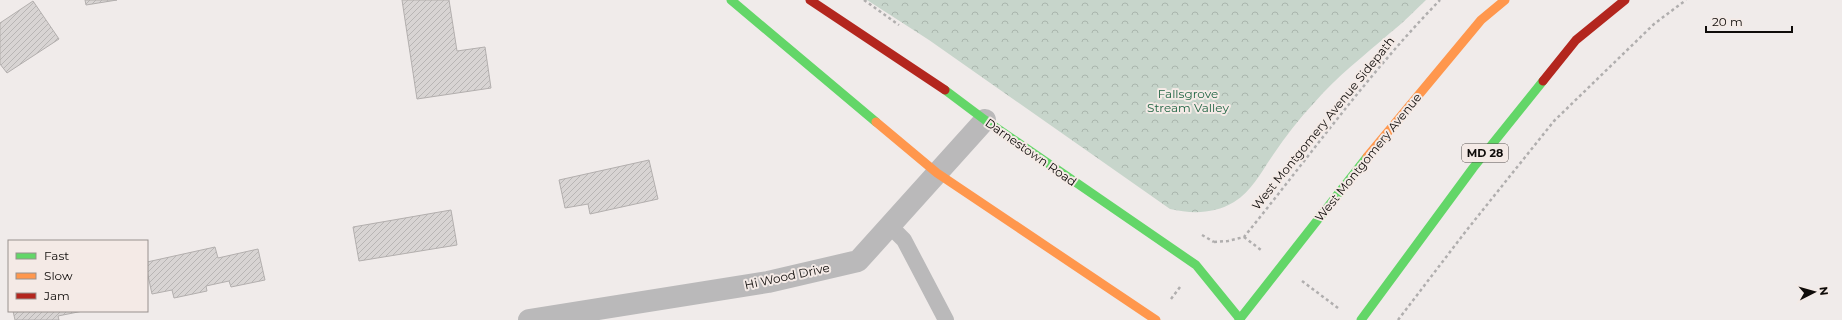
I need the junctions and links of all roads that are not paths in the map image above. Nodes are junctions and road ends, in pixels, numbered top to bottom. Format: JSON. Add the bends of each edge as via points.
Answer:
{"nodes":[{"id":1,"x":731,"y":0,"type":"edge"},
{"id":2,"x":810,"y":0,"type":"edge"},
{"id":3,"x":1505,"y":0,"type":"edge"},
{"id":4,"x":1625,"y":0,"type":"edge"},
{"id":5,"x":985,"y":120,"type":"junction"},
{"id":6,"x":937,"y":173,"type":"junction"},
{"id":7,"x":890,"y":226,"type":"junction"},
{"id":8,"x":529,"y":320,"type":"edge"},
{"id":9,"x":946,"y":320,"type":"edge"},
{"id":10,"x":1156,"y":320,"type":"edge"},
{"id":11,"x":1240,"y":320,"type":"edge"},
{"id":12,"x":1361,"y":320,"type":"edge"}],
"edges":[{"from":1,"to":6,"type":"main road"},
{"from":2,"to":5,"type":"main road","name":"Darnestown Road","via":[[939,85]]},
{"from":3,"to":11,"type":"main road","name":"West Montgomery Avenue","via":[[1481,20],[1368,156]]},
{"from":4,"to":12,"type":"main road","number":"MD 28","via":[[1576,40],[1473,168]]},
{"from":5,"to":6,"type":"street","name":"Hi Wood Drive"},
{"from":5,"to":11,"type":"main road","name":"Darnestown Road","via":[[1196,266]]},
{"from":6,"to":7,"type":"street","name":"Hi Wood Drive"},
{"from":6,"to":10,"type":"main road"},
{"from":7,"to":8,"type":"street","name":"Hi Wood Drive","via":[[858,261],[768,282]]},
{"from":7,"to":9,"type":"lane","via":[[904,240]]}]}
